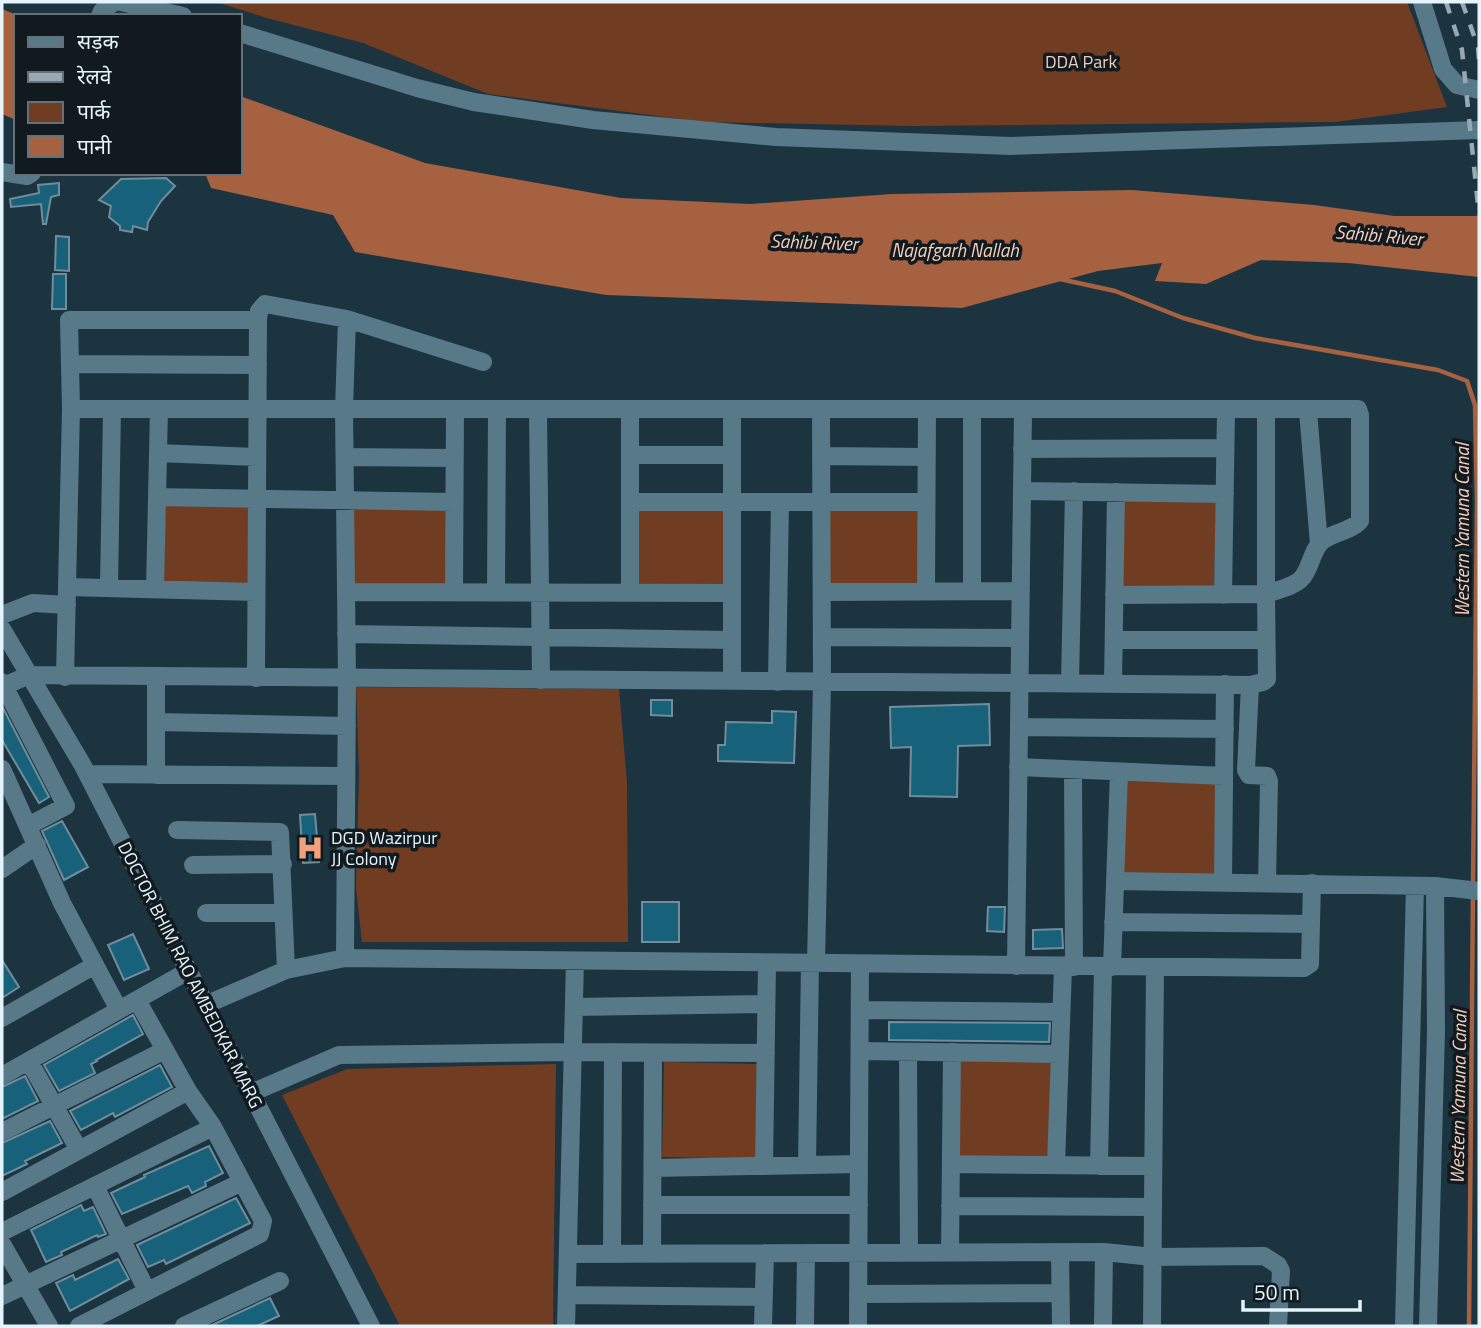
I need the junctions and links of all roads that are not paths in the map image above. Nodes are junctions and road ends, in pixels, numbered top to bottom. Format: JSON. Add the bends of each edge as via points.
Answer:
{"nodes":[{"id":1,"x":121,"y":2,"type":"edge"},
{"id":2,"x":1422,"y":2,"type":"edge"},
{"id":3,"x":133,"y":10,"type":"edge"},
{"id":4,"x":166,"y":14,"type":"edge"},
{"id":5,"x":242,"y":34,"type":"edge"},
{"id":6,"x":1479,"y":90,"type":"edge"},
{"id":7,"x":1479,"y":130,"type":"edge"},
{"id":8,"x":347,"y":319,"type":"junction"},
{"id":9,"x":258,"y":320,"type":"junction"},
{"id":10,"x":483,"y":362,"type":"dead end"},
{"id":11,"x":71,"y":364,"type":"junction"},
{"id":12,"x":258,"y":365,"type":"junction"},
{"id":13,"x":71,"y":409,"type":"junction"},
{"id":14,"x":112,"y":409,"type":"junction"},
{"id":15,"x":159,"y":409,"type":"junction"},
{"id":16,"x":258,"y":409,"type":"junction"},
{"id":17,"x":344,"y":409,"type":"junction"},
{"id":18,"x":455,"y":409,"type":"junction"},
{"id":19,"x":498,"y":410,"type":"junction"},
{"id":20,"x":538,"y":410,"type":"junction"},
{"id":21,"x":630,"y":410,"type":"junction"},
{"id":22,"x":732,"y":410,"type":"junction"},
{"id":23,"x":821,"y":410,"type":"junction"},
{"id":24,"x":927,"y":410,"type":"junction"},
{"id":25,"x":972,"y":410,"type":"junction"},
{"id":26,"x":1023,"y":410,"type":"junction"},
{"id":27,"x":1226,"y":411,"type":"junction"},
{"id":28,"x":1266,"y":411,"type":"junction"},
{"id":29,"x":1308,"y":411,"type":"junction"},
{"id":30,"x":1225,"y":448,"type":"junction"},
{"id":31,"x":1022,"y":449,"type":"junction"},
{"id":32,"x":158,"y":453,"type":"junction"},
{"id":33,"x":630,"y":455,"type":"junction"},
{"id":34,"x":732,"y":456,"type":"junction"},
{"id":35,"x":822,"y":456,"type":"junction"},
{"id":36,"x":257,"y":457,"type":"junction"},
{"id":37,"x":345,"y":457,"type":"junction"},
{"id":38,"x":926,"y":457,"type":"junction"},
{"id":39,"x":454,"y":458,"type":"junction"},
{"id":40,"x":1022,"y":491,"type":"junction"},
{"id":41,"x":1074,"y":491,"type":"junction"},
{"id":42,"x":1116,"y":492,"type":"junction"},
{"id":43,"x":1224,"y":494,"type":"junction"},
{"id":44,"x":157,"y":497,"type":"junction"},
{"id":45,"x":257,"y":499,"type":"junction"},
{"id":46,"x":345,"y":500,"type":"junction"},
{"id":47,"x":454,"y":502,"type":"junction"},
{"id":48,"x":630,"y":502,"type":"junction"},
{"id":49,"x":732,"y":502,"type":"junction"},
{"id":50,"x":780,"y":502,"type":"junction"},
{"id":51,"x":822,"y":502,"type":"junction"},
{"id":52,"x":926,"y":502,"type":"junction"},
{"id":53,"x":1319,"y":544,"type":"junction"},
{"id":54,"x":109,"y":589,"type":"junction"},
{"id":55,"x":155,"y":589,"type":"junction"},
{"id":56,"x":926,"y":591,"type":"junction"},
{"id":57,"x":972,"y":591,"type":"junction"},
{"id":58,"x":1021,"y":591,"type":"junction"},
{"id":59,"x":256,"y":592,"type":"junction"},
{"id":60,"x":346,"y":592,"type":"junction"},
{"id":61,"x":454,"y":592,"type":"junction"},
{"id":62,"x":496,"y":592,"type":"junction"},
{"id":63,"x":540,"y":592,"type":"junction"},
{"id":64,"x":822,"y":592,"type":"junction"},
{"id":65,"x":629,"y":593,"type":"junction"},
{"id":66,"x":732,"y":593,"type":"junction"},
{"id":67,"x":1266,"y":594,"type":"junction"},
{"id":68,"x":1114,"y":595,"type":"junction"},
{"id":69,"x":67,"y":596,"type":"junction"},
{"id":70,"x":1223,"y":596,"type":"junction"},
{"id":71,"x":2,"y":615,"type":"edge"},
{"id":72,"x":2,"y":629,"type":"edge"},
{"id":73,"x":346,"y":634,"type":"junction"},
{"id":74,"x":540,"y":637,"type":"junction"},
{"id":75,"x":822,"y":637,"type":"junction"},
{"id":76,"x":1020,"y":638,"type":"junction"},
{"id":77,"x":732,"y":640,"type":"junction"},
{"id":78,"x":1114,"y":640,"type":"junction"},
{"id":79,"x":1266,"y":640,"type":"junction"},
{"id":80,"x":29,"y":675,"type":"junction"},
{"id":81,"x":65,"y":677,"type":"junction"},
{"id":82,"x":156,"y":678,"type":"junction"},
{"id":83,"x":256,"y":678,"type":"junction"},
{"id":84,"x":347,"y":679,"type":"junction"},
{"id":85,"x":541,"y":680,"type":"junction"},
{"id":86,"x":732,"y":681,"type":"junction"},
{"id":87,"x":776,"y":681,"type":"junction"},
{"id":88,"x":822,"y":682,"type":"junction"},
{"id":89,"x":1020,"y":683,"type":"junction"},
{"id":90,"x":1070,"y":683,"type":"junction"},
{"id":91,"x":1113,"y":684,"type":"junction"},
{"id":92,"x":1225,"y":684,"type":"junction"},
{"id":93,"x":2,"y":685,"type":"edge"},
{"id":94,"x":1250,"y":685,"type":"junction"},
{"id":95,"x":156,"y":722,"type":"junction"},
{"id":96,"x":346,"y":726,"type":"junction"},
{"id":97,"x":1019,"y":727,"type":"junction"},
{"id":98,"x":1224,"y":729,"type":"junction"},
{"id":99,"x":1018,"y":768,"type":"junction"},
{"id":100,"x":2,"y":769,"type":"edge"},
{"id":101,"x":1073,"y":770,"type":"junction"},
{"id":102,"x":1119,"y":772,"type":"junction"},
{"id":103,"x":87,"y":774,"type":"junction"},
{"id":104,"x":156,"y":775,"type":"junction"},
{"id":105,"x":346,"y":776,"type":"junction"},
{"id":106,"x":1224,"y":776,"type":"junction"},
{"id":107,"x":7,"y":793,"type":"edge"},
{"id":108,"x":29,"y":826,"type":"junction"},
{"id":109,"x":177,"y":830,"type":"dead end"},
{"id":110,"x":37,"y":845,"type":"junction"},
{"id":111,"x":283,"y":864,"type":"junction"},
{"id":112,"x":193,"y":865,"type":"dead end"},
{"id":113,"x":2,"y":869,"type":"edge"},
{"id":114,"x":1115,"y":881,"type":"junction"},
{"id":115,"x":1223,"y":882,"type":"junction"},
{"id":116,"x":1267,"y":883,"type":"junction"},
{"id":117,"x":1312,"y":883,"type":"junction"},
{"id":118,"x":1415,"y":886,"type":"junction"},
{"id":119,"x":1442,"y":886,"type":"junction"},
{"id":120,"x":1479,"y":891,"type":"edge"},
{"id":121,"x":282,"y":913,"type":"junction"},
{"id":122,"x":206,"y":914,"type":"dead end"},
{"id":123,"x":1113,"y":922,"type":"junction"},
{"id":124,"x":1310,"y":924,"type":"junction"},
{"id":125,"x":345,"y":958,"type":"junction"},
{"id":126,"x":575,"y":961,"type":"junction"},
{"id":127,"x":767,"y":963,"type":"junction"},
{"id":128,"x":813,"y":964,"type":"junction"},
{"id":129,"x":860,"y":964,"type":"junction"},
{"id":130,"x":95,"y":965,"type":"junction"},
{"id":131,"x":1016,"y":966,"type":"junction"},
{"id":132,"x":1068,"y":967,"type":"junction"},
{"id":133,"x":1107,"y":967,"type":"junction"},
{"id":134,"x":1155,"y":968,"type":"junction"},
{"id":135,"x":286,"y":970,"type":"junction"},
{"id":136,"x":188,"y":971,"type":"junction"},
{"id":137,"x":136,"y":1000,"type":"junction"},
{"id":138,"x":766,"y":1004,"type":"junction"},
{"id":139,"x":205,"y":1005,"type":"junction"},
{"id":140,"x":574,"y":1007,"type":"junction"},
{"id":141,"x":119,"y":1010,"type":"junction"},
{"id":142,"x":860,"y":1010,"type":"junction"},
{"id":143,"x":1061,"y":1012,"type":"junction"},
{"id":144,"x":2,"y":1018,"type":"edge"},
{"id":145,"x":165,"y":1051,"type":"junction"},
{"id":146,"x":860,"y":1051,"type":"junction"},
{"id":147,"x":573,"y":1052,"type":"junction"},
{"id":148,"x":613,"y":1052,"type":"junction"},
{"id":149,"x":908,"y":1052,"type":"junction"},
{"id":150,"x":952,"y":1052,"type":"junction"},
{"id":151,"x":653,"y":1053,"type":"junction"},
{"id":152,"x":766,"y":1054,"type":"junction"},
{"id":153,"x":1060,"y":1054,"type":"junction"},
{"id":154,"x":29,"y":1061,"type":"junction"},
{"id":155,"x":2,"y":1076,"type":"edge"},
{"id":156,"x":188,"y":1091,"type":"junction"},
{"id":157,"x":251,"y":1093,"type":"junction"},
{"id":158,"x":54,"y":1106,"type":"junction"},
{"id":159,"x":213,"y":1127,"type":"junction"},
{"id":160,"x":2,"y":1132,"type":"edge"},
{"id":161,"x":79,"y":1150,"type":"junction"},
{"id":162,"x":859,"y":1164,"type":"junction"},
{"id":163,"x":951,"y":1164,"type":"junction"},
{"id":164,"x":807,"y":1165,"type":"junction"},
{"id":165,"x":1056,"y":1165,"type":"junction"},
{"id":166,"x":764,"y":1166,"type":"junction"},
{"id":167,"x":1099,"y":1166,"type":"junction"},
{"id":168,"x":1153,"y":1166,"type":"junction"},
{"id":169,"x":653,"y":1168,"type":"junction"},
{"id":170,"x":242,"y":1182,"type":"junction"},
{"id":171,"x":95,"y":1186,"type":"junction"},
{"id":172,"x":2,"y":1192,"type":"edge"},
{"id":173,"x":652,"y":1205,"type":"junction"},
{"id":174,"x":859,"y":1205,"type":"junction"},
{"id":175,"x":950,"y":1206,"type":"junction"},
{"id":176,"x":1152,"y":1207,"type":"junction"},
{"id":177,"x":2,"y":1232,"type":"edge"},
{"id":178,"x":122,"y":1240,"type":"junction"},
{"id":179,"x":2,"y":1244,"type":"edge"},
{"id":180,"x":1060,"y":1252,"type":"junction"},
{"id":181,"x":1104,"y":1252,"type":"junction"},
{"id":182,"x":765,"y":1253,"type":"junction"},
{"id":183,"x":806,"y":1253,"type":"junction"},
{"id":184,"x":859,"y":1253,"type":"junction"},
{"id":185,"x":909,"y":1253,"type":"junction"},
{"id":186,"x":950,"y":1253,"type":"junction"},
{"id":187,"x":568,"y":1254,"type":"junction"},
{"id":188,"x":612,"y":1254,"type":"junction"},
{"id":189,"x":652,"y":1254,"type":"junction"},
{"id":190,"x":1153,"y":1257,"type":"junction"},
{"id":191,"x":280,"y":1280,"type":"dead end"},
{"id":192,"x":25,"y":1284,"type":"junction"},
{"id":193,"x":147,"y":1292,"type":"junction"},
{"id":194,"x":1060,"y":1293,"type":"junction"},
{"id":195,"x":858,"y":1294,"type":"junction"},
{"id":196,"x":567,"y":1295,"type":"junction"},
{"id":197,"x":2,"y":1296,"type":"edge"},
{"id":198,"x":764,"y":1297,"type":"junction"},
{"id":199,"x":49,"y":1326,"type":"edge"},
{"id":200,"x":79,"y":1326,"type":"edge"},
{"id":201,"x":184,"y":1326,"type":"edge"},
{"id":202,"x":371,"y":1326,"type":"edge"},
{"id":203,"x":566,"y":1326,"type":"edge"},
{"id":204,"x":763,"y":1326,"type":"edge"},
{"id":205,"x":805,"y":1326,"type":"edge"},
{"id":206,"x":858,"y":1326,"type":"edge"},
{"id":207,"x":1060,"y":1326,"type":"edge"},
{"id":208,"x":1103,"y":1326,"type":"edge"},
{"id":209,"x":1152,"y":1326,"type":"edge"},
{"id":210,"x":1278,"y":1326,"type":"edge"},
{"id":211,"x":1404,"y":1326,"type":"edge"},
{"id":212,"x":1428,"y":1326,"type":"edge"}],
"edges":[{"from":1,"to":3,"type":"street"},
{"from":2,"to":6,"type":"street","via":[[1443,69],[1457,85]]},
{"from":3,"to":4,"type":"street"},
{"from":5,"to":7,"type":"street","via":[[474,102],[593,120],[776,137],[1011,146]]},
{"from":8,"to":9,"type":"street","via":[[265,304],[258,311]]},
{"from":8,"to":10,"type":"street"},
{"from":8,"to":17,"type":"street"},
{"from":9,"to":11,"type":"street","via":[[71,319]]},
{"from":9,"to":12,"type":"street"},
{"from":11,"to":12,"type":"street"},
{"from":11,"to":13,"type":"street"},
{"from":12,"to":16,"type":"street"},
{"from":13,"to":14,"type":"street"},
{"from":13,"to":69,"type":"street"},
{"from":14,"to":15,"type":"street"},
{"from":14,"to":54,"type":"street"},
{"from":15,"to":16,"type":"street"},
{"from":15,"to":32,"type":"street"},
{"from":16,"to":17,"type":"street"},
{"from":16,"to":36,"type":"street"},
{"from":17,"to":18,"type":"street"},
{"from":17,"to":37,"type":"street"},
{"from":18,"to":19,"type":"street"},
{"from":18,"to":39,"type":"street"},
{"from":19,"to":20,"type":"street"},
{"from":19,"to":62,"type":"street"},
{"from":20,"to":21,"type":"street"},
{"from":20,"to":63,"type":"street"},
{"from":21,"to":22,"type":"street"},
{"from":21,"to":33,"type":"street"},
{"from":22,"to":23,"type":"street"},
{"from":22,"to":34,"type":"street"},
{"from":23,"to":24,"type":"street"},
{"from":23,"to":35,"type":"street"},
{"from":24,"to":25,"type":"street"},
{"from":24,"to":38,"type":"street"},
{"from":25,"to":26,"type":"street"},
{"from":25,"to":57,"type":"street"},
{"from":26,"to":27,"type":"street"},
{"from":26,"to":31,"type":"street"},
{"from":27,"to":28,"type":"street"},
{"from":27,"to":30,"type":"street"},
{"from":28,"to":29,"type":"street"},
{"from":28,"to":67,"type":"street"},
{"from":29,"to":53,"type":"street"},
{"from":29,"to":53,"type":"street","via":[[1358,410],[1360,415],[1360,521]]},
{"from":30,"to":31,"type":"street"},
{"from":30,"to":43,"type":"street"},
{"from":31,"to":40,"type":"street"},
{"from":32,"to":36,"type":"street"},
{"from":32,"to":44,"type":"street"},
{"from":33,"to":34,"type":"street"},
{"from":33,"to":48,"type":"street"},
{"from":34,"to":49,"type":"street"},
{"from":35,"to":38,"type":"street"},
{"from":35,"to":51,"type":"street"},
{"from":36,"to":45,"type":"street"},
{"from":37,"to":39,"type":"street"},
{"from":37,"to":46,"type":"street"},
{"from":38,"to":52,"type":"street"},
{"from":39,"to":47,"type":"street"},
{"from":40,"to":41,"type":"street"},
{"from":40,"to":58,"type":"street"},
{"from":41,"to":42,"type":"street"},
{"from":41,"to":90,"type":"street"},
{"from":42,"to":43,"type":"street"},
{"from":42,"to":68,"type":"street"},
{"from":43,"to":70,"type":"street"},
{"from":44,"to":45,"type":"street"},
{"from":44,"to":55,"type":"street"},
{"from":45,"to":46,"type":"street"},
{"from":45,"to":59,"type":"street"},
{"from":46,"to":47,"type":"street"},
{"from":46,"to":60,"type":"street"},
{"from":47,"to":61,"type":"street"},
{"from":48,"to":49,"type":"street"},
{"from":48,"to":65,"type":"street"},
{"from":49,"to":50,"type":"street"},
{"from":49,"to":66,"type":"street"},
{"from":50,"to":51,"type":"street"},
{"from":50,"to":87,"type":"street"},
{"from":51,"to":52,"type":"street"},
{"from":51,"to":64,"type":"street"},
{"from":52,"to":56,"type":"street"},
{"from":53,"to":67,"type":"street","via":[[1299,581]]},
{"from":54,"to":55,"type":"street"},
{"from":54,"to":69,"type":"street"},
{"from":55,"to":59,"type":"street"},
{"from":56,"to":57,"type":"street"},
{"from":56,"to":64,"type":"street"},
{"from":57,"to":58,"type":"street"},
{"from":58,"to":76,"type":"street"},
{"from":59,"to":83,"type":"street"},
{"from":60,"to":61,"type":"street"},
{"from":60,"to":73,"type":"street"},
{"from":61,"to":62,"type":"street"},
{"from":62,"to":63,"type":"street"},
{"from":63,"to":65,"type":"street"},
{"from":63,"to":74,"type":"street"},
{"from":64,"to":75,"type":"street"},
{"from":65,"to":66,"type":"street"},
{"from":66,"to":77,"type":"street"},
{"from":67,"to":70,"type":"street"},
{"from":67,"to":79,"type":"street"},
{"from":68,"to":70,"type":"street"},
{"from":68,"to":78,"type":"street"},
{"from":69,"to":71,"type":"street"},
{"from":69,"to":81,"type":"street"},
{"from":72,"to":80,"type":"street","name":"DOCTOR BHIM RAO AMBEDKAR MARG"},
{"from":73,"to":74,"type":"street"},
{"from":73,"to":84,"type":"street"},
{"from":74,"to":77,"type":"street"},
{"from":74,"to":85,"type":"street"},
{"from":75,"to":76,"type":"street"},
{"from":75,"to":88,"type":"street"},
{"from":76,"to":89,"type":"street"},
{"from":77,"to":86,"type":"street"},
{"from":78,"to":79,"type":"street"},
{"from":78,"to":91,"type":"street"},
{"from":79,"to":94,"type":"street","via":[[1267,679]]},
{"from":80,"to":81,"type":"street"},
{"from":80,"to":93,"type":"street"},
{"from":80,"to":103,"type":"street","name":"DOCTOR BHIM RAO AMBEDKAR MARG"},
{"from":81,"to":82,"type":"street"},
{"from":82,"to":83,"type":"street"},
{"from":82,"to":95,"type":"street"},
{"from":83,"to":84,"type":"street"},
{"from":84,"to":85,"type":"street"},
{"from":84,"to":96,"type":"street"},
{"from":85,"to":86,"type":"street"},
{"from":86,"to":87,"type":"street"},
{"from":87,"to":88,"type":"street"},
{"from":88,"to":89,"type":"street"},
{"from":88,"to":128,"type":"street"},
{"from":89,"to":90,"type":"street"},
{"from":89,"to":97,"type":"street"},
{"from":90,"to":91,"type":"street"},
{"from":91,"to":92,"type":"street"},
{"from":92,"to":94,"type":"street"},
{"from":92,"to":98,"type":"street"},
{"from":93,"to":108,"type":"street","via":[[66,806]]},
{"from":94,"to":116,"type":"street","via":[[1246,770],[1269,780]]},
{"from":95,"to":96,"type":"street"},
{"from":95,"to":104,"type":"street"},
{"from":96,"to":105,"type":"street"},
{"from":97,"to":98,"type":"street"},
{"from":97,"to":99,"type":"street"},
{"from":98,"to":106,"type":"street"},
{"from":99,"to":101,"type":"street"},
{"from":99,"to":131,"type":"street"},
{"from":100,"to":107,"type":"street"},
{"from":101,"to":102,"type":"street"},
{"from":101,"to":132,"type":"street"},
{"from":102,"to":106,"type":"street"},
{"from":102,"to":114,"type":"street"},
{"from":103,"to":104,"type":"street"},
{"from":103,"to":136,"type":"street","name":"DOCTOR BHIM RAO AMBEDKAR MARG"},
{"from":104,"to":105,"type":"street"},
{"from":105,"to":125,"type":"street"},
{"from":106,"to":115,"type":"street"},
{"from":107,"to":108,"type":"street"},
{"from":108,"to":110,"type":"street"},
{"from":109,"to":111,"type":"street","via":[[277,831]]},
{"from":110,"to":113,"type":"street"},
{"from":110,"to":130,"type":"street"},
{"from":111,"to":112,"type":"street"},
{"from":111,"to":121,"type":"street"},
{"from":114,"to":115,"type":"street"},
{"from":114,"to":123,"type":"street"},
{"from":115,"to":116,"type":"street"},
{"from":116,"to":117,"type":"street"},
{"from":117,"to":118,"type":"street"},
{"from":117,"to":124,"type":"street"},
{"from":118,"to":119,"type":"street"},
{"from":118,"to":211,"type":"street"},
{"from":119,"to":120,"type":"street"},
{"from":119,"to":212,"type":"street"},
{"from":121,"to":122,"type":"street"},
{"from":121,"to":135,"type":"street"},
{"from":123,"to":124,"type":"street"},
{"from":123,"to":133,"type":"street"},
{"from":124,"to":134,"type":"street","via":[[1310,964],[1304,968]]},
{"from":125,"to":126,"type":"street"},
{"from":125,"to":135,"type":"street"},
{"from":126,"to":127,"type":"street"},
{"from":126,"to":140,"type":"street"},
{"from":127,"to":128,"type":"street"},
{"from":127,"to":138,"type":"street"},
{"from":128,"to":129,"type":"street"},
{"from":128,"to":164,"type":"street"},
{"from":129,"to":131,"type":"street"},
{"from":129,"to":142,"type":"street"},
{"from":130,"to":141,"type":"street"},
{"from":130,"to":144,"type":"street"},
{"from":131,"to":132,"type":"street"},
{"from":132,"to":133,"type":"street"},
{"from":132,"to":143,"type":"street"},
{"from":133,"to":134,"type":"street"},
{"from":133,"to":167,"type":"street"},
{"from":134,"to":168,"type":"street"},
{"from":135,"to":139,"type":"street"},
{"from":136,"to":137,"type":"street"},
{"from":136,"to":139,"type":"street","name":"DOCTOR BHIM RAO AMBEDKAR MARG"},
{"from":137,"to":141,"type":"street"},
{"from":137,"to":145,"type":"street"},
{"from":138,"to":140,"type":"street"},
{"from":138,"to":152,"type":"street"},
{"from":139,"to":157,"type":"street","name":"DOCTOR BHIM RAO AMBEDKAR MARG"},
{"from":140,"to":147,"type":"street"},
{"from":141,"to":154,"type":"street"},
{"from":142,"to":143,"type":"street"},
{"from":142,"to":146,"type":"street"},
{"from":143,"to":153,"type":"street"},
{"from":145,"to":156,"type":"street"},
{"from":145,"to":158,"type":"street"},
{"from":146,"to":149,"type":"street"},
{"from":146,"to":162,"type":"street"},
{"from":147,"to":148,"type":"street"},
{"from":147,"to":157,"type":"street","via":[[339,1055]]},
{"from":147,"to":187,"type":"street"},
{"from":148,"to":151,"type":"street"},
{"from":148,"to":188,"type":"street"},
{"from":149,"to":150,"type":"street"},
{"from":149,"to":185,"type":"street"},
{"from":150,"to":153,"type":"street"},
{"from":150,"to":163,"type":"street"},
{"from":151,"to":152,"type":"street"},
{"from":151,"to":169,"type":"street"},
{"from":152,"to":166,"type":"street"},
{"from":153,"to":165,"type":"street"},
{"from":154,"to":155,"type":"street"},
{"from":154,"to":158,"type":"street"},
{"from":156,"to":159,"type":"street"},
{"from":156,"to":161,"type":"street"},
{"from":157,"to":202,"type":"street","name":"DOCTOR BHIM RAO AMBEDKAR MARG"},
{"from":158,"to":160,"type":"street"},
{"from":158,"to":161,"type":"street"},
{"from":159,"to":170,"type":"street"},
{"from":159,"to":171,"type":"street"},
{"from":161,"to":172,"type":"street"},
{"from":162,"to":164,"type":"street"},
{"from":162,"to":174,"type":"street"},
{"from":163,"to":165,"type":"street"},
{"from":163,"to":175,"type":"street"},
{"from":164,"to":166,"type":"street"},
{"from":165,"to":167,"type":"street"},
{"from":166,"to":169,"type":"street"},
{"from":167,"to":168,"type":"street"},
{"from":168,"to":176,"type":"street"},
{"from":169,"to":173,"type":"street"},
{"from":170,"to":178,"type":"street"},
{"from":170,"to":193,"type":"street","via":[[262,1221],[260,1234]]},
{"from":171,"to":177,"type":"street"},
{"from":171,"to":178,"type":"street"},
{"from":173,"to":174,"type":"street"},
{"from":173,"to":189,"type":"street"},
{"from":174,"to":184,"type":"street"},
{"from":175,"to":176,"type":"street"},
{"from":175,"to":186,"type":"street"},
{"from":176,"to":190,"type":"street"},
{"from":178,"to":192,"type":"street"},
{"from":178,"to":193,"type":"street"},
{"from":179,"to":192,"type":"street"},
{"from":180,"to":181,"type":"street"},
{"from":180,"to":186,"type":"street"},
{"from":180,"to":194,"type":"street"},
{"from":181,"to":190,"type":"street"},
{"from":181,"to":208,"type":"street"},
{"from":182,"to":183,"type":"street"},
{"from":182,"to":189,"type":"street"},
{"from":182,"to":198,"type":"street"},
{"from":183,"to":184,"type":"street"},
{"from":183,"to":205,"type":"street"},
{"from":184,"to":185,"type":"street"},
{"from":184,"to":195,"type":"street"},
{"from":185,"to":186,"type":"street"},
{"from":187,"to":188,"type":"street"},
{"from":187,"to":196,"type":"street"},
{"from":188,"to":189,"type":"street"},
{"from":190,"to":209,"type":"street"},
{"from":190,"to":210,"type":"street","via":[[1270,1259],[1281,1271]]},
{"from":191,"to":201,"type":"street"},
{"from":192,"to":197,"type":"street"},
{"from":192,"to":199,"type":"street"},
{"from":193,"to":200,"type":"street"},
{"from":194,"to":195,"type":"street"},
{"from":194,"to":207,"type":"street"},
{"from":195,"to":206,"type":"street"},
{"from":196,"to":198,"type":"street"},
{"from":196,"to":203,"type":"street"},
{"from":198,"to":204,"type":"street"}]}
